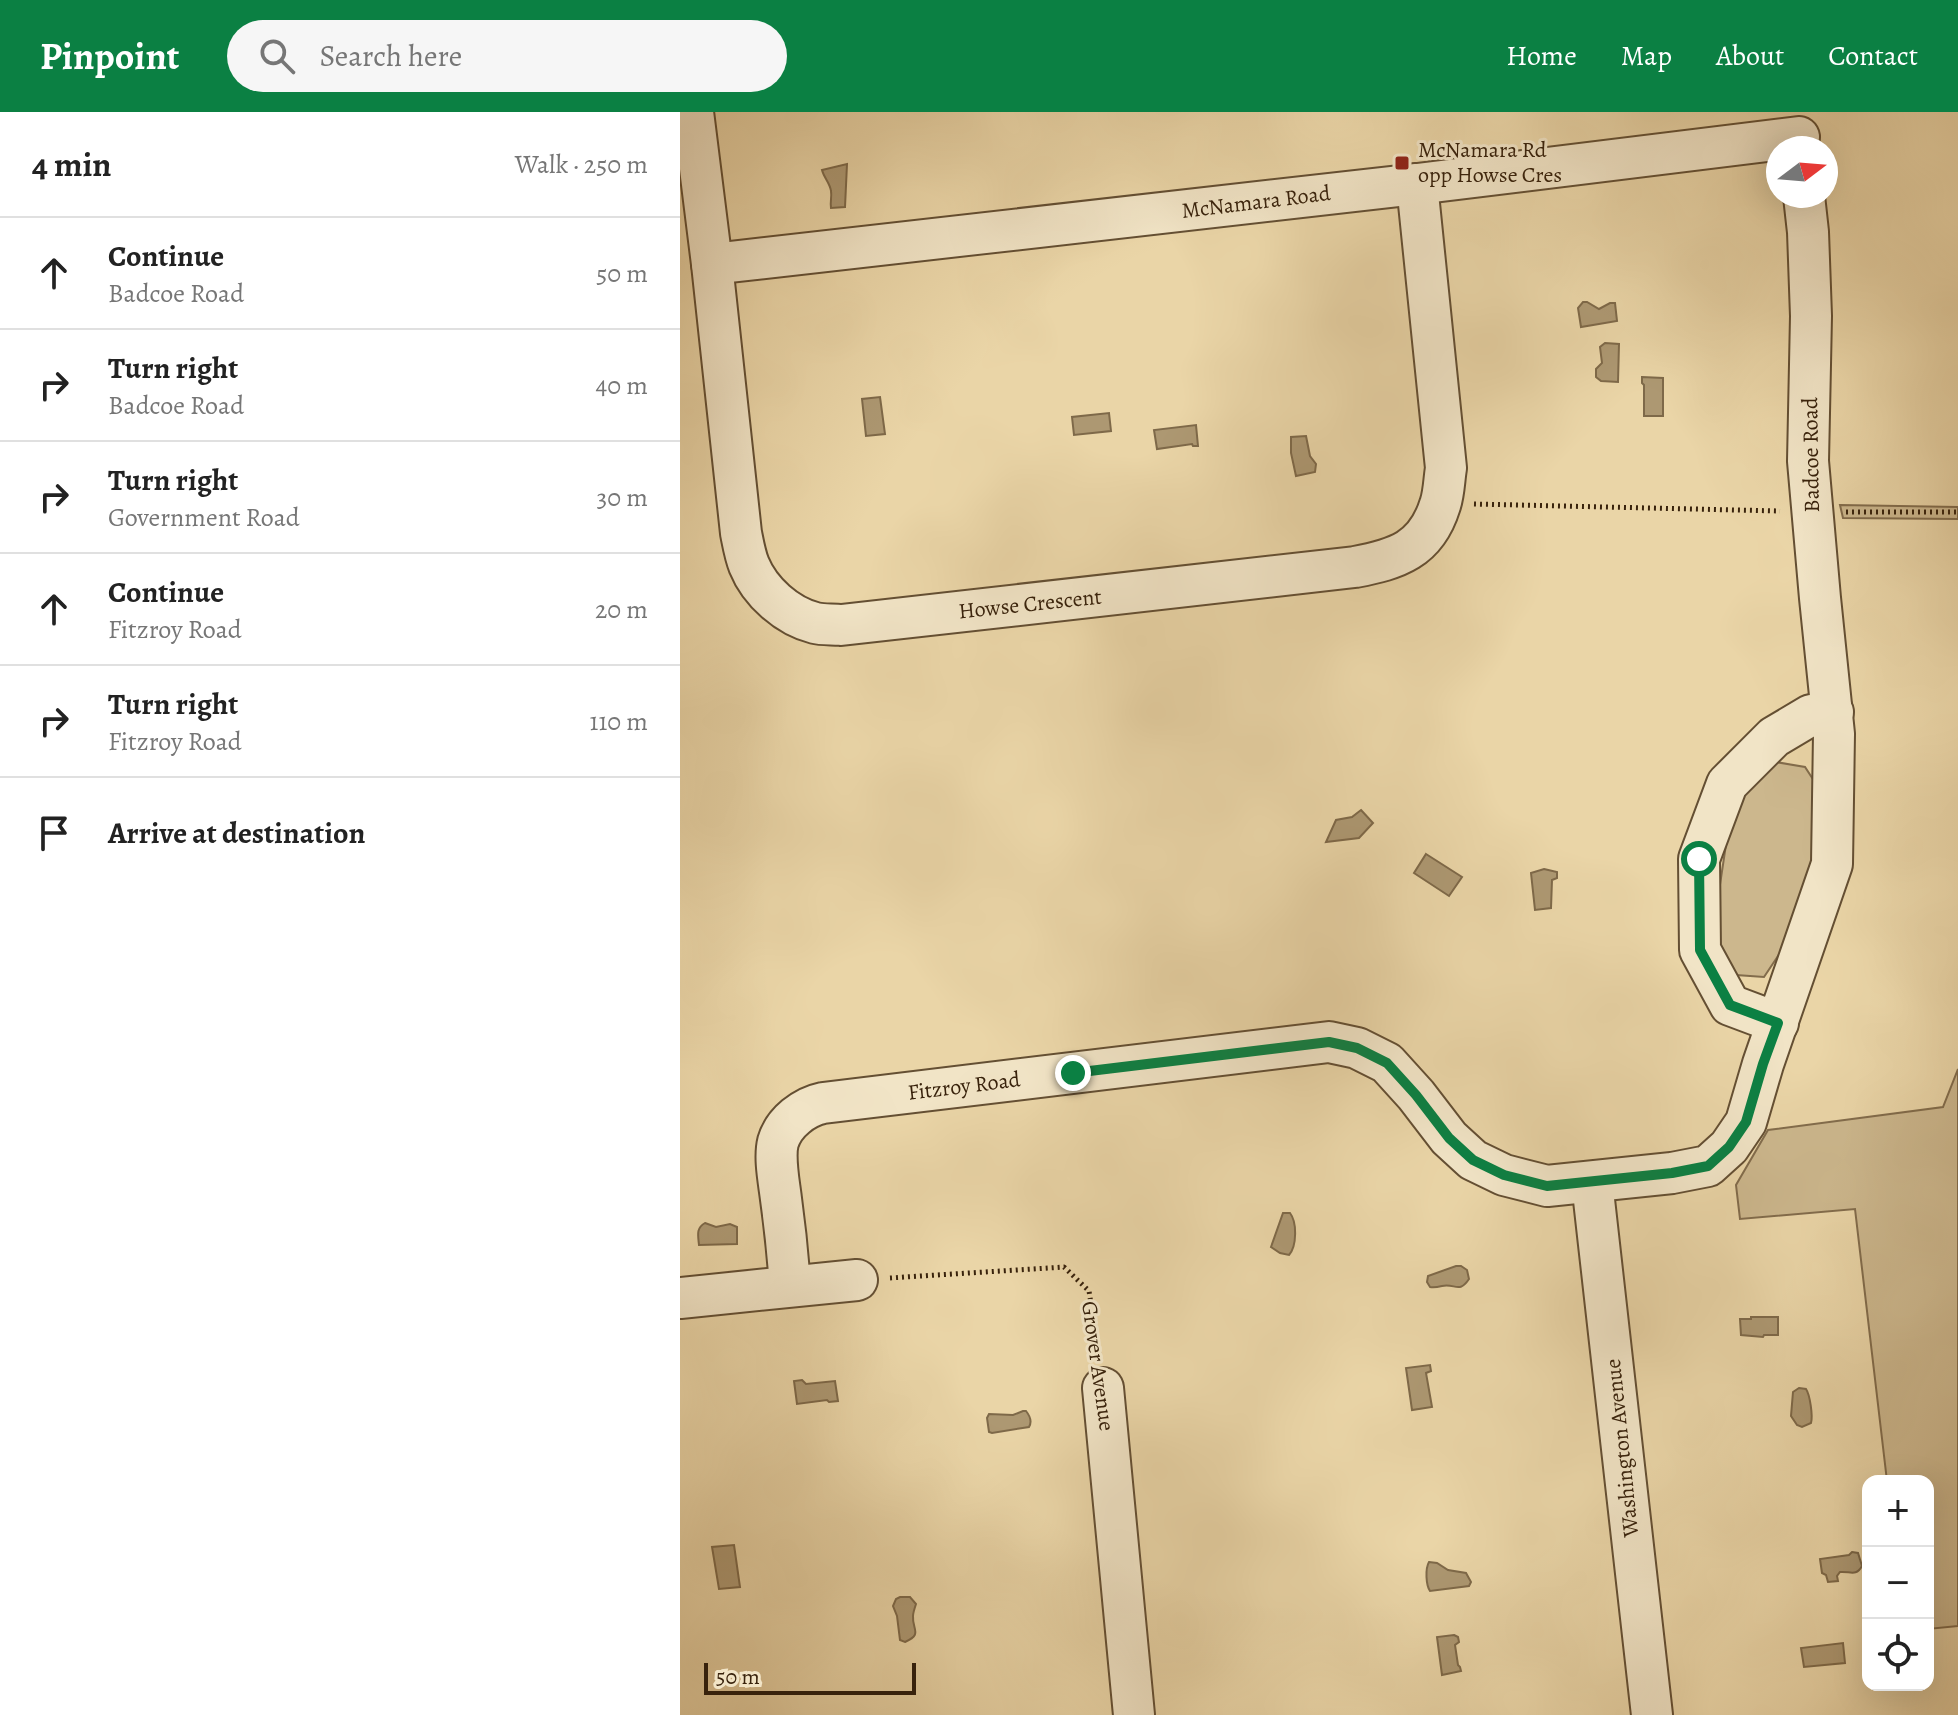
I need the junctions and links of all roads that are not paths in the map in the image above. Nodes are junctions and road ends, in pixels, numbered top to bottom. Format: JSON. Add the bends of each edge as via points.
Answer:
{"nodes":[{"id":1,"x":693,"y":112,"type":"edge"},
{"id":2,"x":1798,"y":132,"type":"edge"},
{"id":3,"x":1417,"y":184,"type":"junction"},
{"id":4,"x":1805,"y":208,"type":"edge"},
{"id":5,"x":712,"y":264,"type":"junction"},
{"id":6,"x":1833,"y":712,"type":"junction"},
{"id":7,"x":1778,"y":1023,"type":"junction"},
{"id":8,"x":1708,"y":1166,"type":"joint"},
{"id":9,"x":1592,"y":1182,"type":"junction"},
{"id":10,"x":857,"y":1280,"type":"road end"},
{"id":11,"x":790,"y":1286,"type":"junction"},
{"id":12,"x":680,"y":1298,"type":"edge"},
{"id":13,"x":1103,"y":1388,"type":"road end"},
{"id":14,"x":1134,"y":1715,"type":"edge"},
{"id":15,"x":1652,"y":1715,"type":"edge"}],
"edges":[{"from":1,"to":5,"type":"street","name":"Howse Crescent"},
{"from":2,"to":3,"type":"street","name":"McNamara Road"},
{"from":3,"to":5,"type":"street","name":"McNamara Road"},
{"from":3,"to":5,"type":"street","name":"Howse Crescent","via":[[1446,468],[1441,503],[1429,532],[1406,552],[1355,567],[841,625],[802,618],[772,598],[748,562]]},
{"from":4,"to":6,"type":"street","name":"Badcoe Road","via":[[1811,316],[1808,461]]},
{"from":6,"to":7,"type":"street","name":"Badcoe Road","via":[[1832,864]]},
{"from":6,"to":7,"type":"street","via":[[1811,715],[1774,737],[1727,784],[1699,859],[1700,950],[1730,1005]]},
{"from":7,"to":8,"type":"street","name":"Badcoe Road","via":[[1746,1122]]},
{"from":8,"to":9,"type":"street","name":"Fitzroy Road"},
{"from":9,"to":11,"type":"street","name":"Fitzroy Road","via":[[1547,1186],[1473,1160],[1387,1063],[1329,1042],[823,1103],[797,1115],[778,1142]]},
{"from":9,"to":15,"type":"street","name":"Washington Avenue"},
{"from":10,"to":11,"type":"street"},
{"from":11,"to":12,"type":"street"},
{"from":13,"to":14,"type":"street","name":"Grover Avenue"}]}
